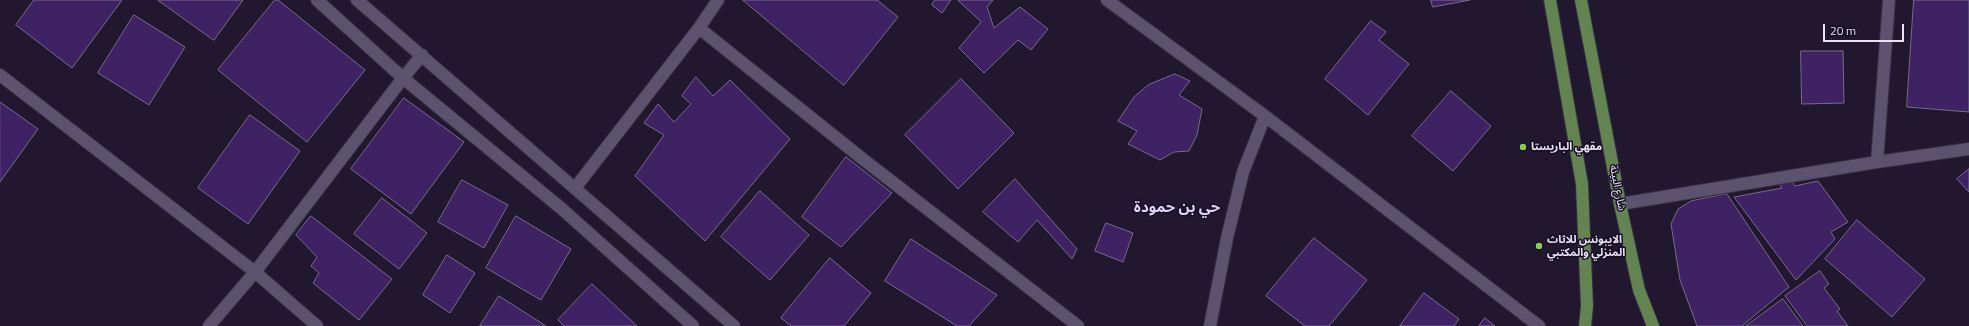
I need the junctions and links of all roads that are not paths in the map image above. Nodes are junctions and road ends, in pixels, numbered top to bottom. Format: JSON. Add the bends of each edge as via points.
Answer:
{"nodes":[{"id":1,"x":317,"y":0,"type":"edge"},
{"id":2,"x":357,"y":0,"type":"edge"},
{"id":3,"x":718,"y":0,"type":"edge"},
{"id":4,"x":1107,"y":0,"type":"edge"},
{"id":5,"x":1550,"y":0,"type":"edge"},
{"id":6,"x":1581,"y":0,"type":"edge"},
{"id":7,"x":1889,"y":0,"type":"edge"},
{"id":8,"x":699,"y":28,"type":"junction"},
{"id":9,"x":422,"y":55,"type":"junction"},
{"id":10,"x":0,"y":75,"type":"edge"},
{"id":11,"x":402,"y":78,"type":"junction"},
{"id":12,"x":1265,"y":116,"type":"junction"},
{"id":13,"x":1969,"y":149,"type":"edge"},
{"id":14,"x":1877,"y":162,"type":"junction"},
{"id":15,"x":575,"y":188,"type":"junction"},
{"id":16,"x":1620,"y":204,"type":"junction"},
{"id":17,"x":255,"y":272,"type":"junction"},
{"id":18,"x":209,"y":326,"type":"edge"},
{"id":19,"x":317,"y":326,"type":"edge"},
{"id":20,"x":693,"y":326,"type":"edge"},
{"id":21,"x":734,"y":326,"type":"edge"},
{"id":22,"x":1078,"y":326,"type":"edge"},
{"id":23,"x":1210,"y":326,"type":"edge"},
{"id":24,"x":1539,"y":326,"type":"edge"},
{"id":25,"x":1585,"y":326,"type":"edge"},
{"id":26,"x":1653,"y":326,"type":"edge"}],
"edges":[{"from":1,"to":11,"type":"street"},
{"from":2,"to":9,"type":"street"},
{"from":3,"to":8,"type":"street"},
{"from":4,"to":12,"type":"street"},
{"from":5,"to":25,"type":"main road","via":[[1582,184],[1587,306]]},
{"from":6,"to":16,"type":"main road","name":"شارع البيئة"},
{"from":7,"to":14,"type":"street"},
{"from":8,"to":15,"type":"street"},
{"from":8,"to":22,"type":"street"},
{"from":9,"to":11,"type":"street"},
{"from":9,"to":15,"type":"street"},
{"from":10,"to":17,"type":"street"},
{"from":11,"to":17,"type":"street"},
{"from":11,"to":20,"type":"street","via":[[562,209]]},
{"from":12,"to":23,"type":"street","via":[[1243,172]]},
{"from":12,"to":24,"type":"street"},
{"from":13,"to":14,"type":"street"},
{"from":14,"to":16,"type":"street"},
{"from":15,"to":21,"type":"street"},
{"from":16,"to":26,"type":"main road","name":"شارع البيئة","via":[[1639,290]]},
{"from":17,"to":18,"type":"street"},
{"from":17,"to":19,"type":"street"}]}
